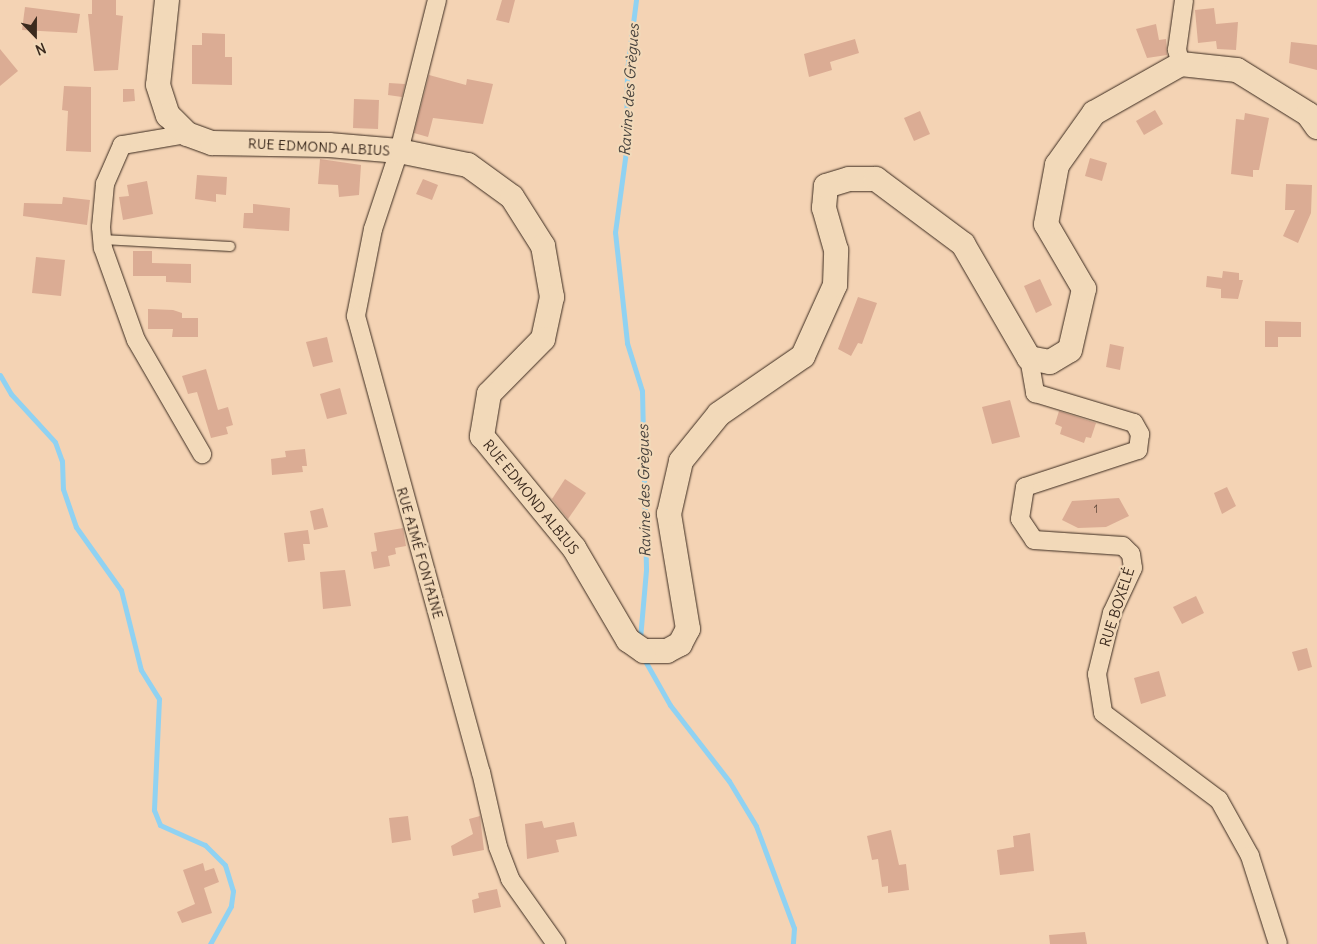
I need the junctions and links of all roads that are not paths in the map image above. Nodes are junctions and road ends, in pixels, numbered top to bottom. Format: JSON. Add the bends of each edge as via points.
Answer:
{"nodes":[{"id":1,"x":167,"y":0,"type":"edge"},
{"id":2,"x":437,"y":0,"type":"edge"},
{"id":3,"x":1184,"y":0,"type":"edge"},
{"id":4,"x":1181,"y":64,"type":"junction"},
{"id":5,"x":1317,"y":127,"type":"edge"},
{"id":6,"x":187,"y":134,"type":"junction"},
{"id":7,"x":399,"y":150,"type":"junction"},
{"id":8,"x":102,"y":239,"type":"junction"},
{"id":9,"x":230,"y":246,"type":"dead end"},
{"id":10,"x":1029,"y":358,"type":"junction"},
{"id":11,"x":202,"y":454,"type":"dead end"},
{"id":12,"x":556,"y":944,"type":"edge"},
{"id":13,"x":1278,"y":944,"type":"edge"}],
"edges":[{"from":1,"to":6,"type":"main road","name":"RUE EDMOND ALBIUS","via":[[158,85],[168,115]]},
{"from":2,"to":7,"type":"street","name":"RUE AIMÉ FONTAINE"},
{"from":3,"to":4,"type":"street","via":[[1177,50]]},
{"from":4,"to":5,"type":"main road","via":[[1237,70],[1308,114]]},
{"from":4,"to":10,"type":"main road","via":[[1094,113],[1057,165],[1046,224],[1084,289],[1070,350],[1050,362]]},
{"from":6,"to":7,"type":"main road","name":"RUE EDMOND ALBIUS","via":[[212,143],[329,144]]},
{"from":6,"to":8,"type":"street","via":[[122,145],[105,184]]},
{"from":7,"to":10,"type":"main road","name":"RUE EDMOND ALBIUS","via":[[468,165],[512,197],[543,246],[552,297],[543,339],[489,394],[482,436],[574,548],[628,640],[644,651],[666,651],[680,644],[688,629],[669,514],[681,461],[719,414],[802,356],[836,285],[836,250],[824,208],[826,186],[849,179],[876,179],[963,244]]},
{"from":7,"to":12,"type":"street","name":"RUE AIMÉ FONTAINE","via":[[373,229],[356,316],[481,772],[498,847],[510,879]]},
{"from":8,"to":9,"type":"lane"},
{"from":8,"to":11,"type":"street","via":[[136,340]]},
{"from":10,"to":13,"type":"street","name":"RUE BOXELÉ","via":[[1036,393],[1134,423],[1140,434],[1138,450],[1024,487],[1020,519],[1034,540],[1123,546],[1131,554],[1133,568],[1112,613],[1097,674],[1103,712],[1219,800],[1250,856]]}]}
